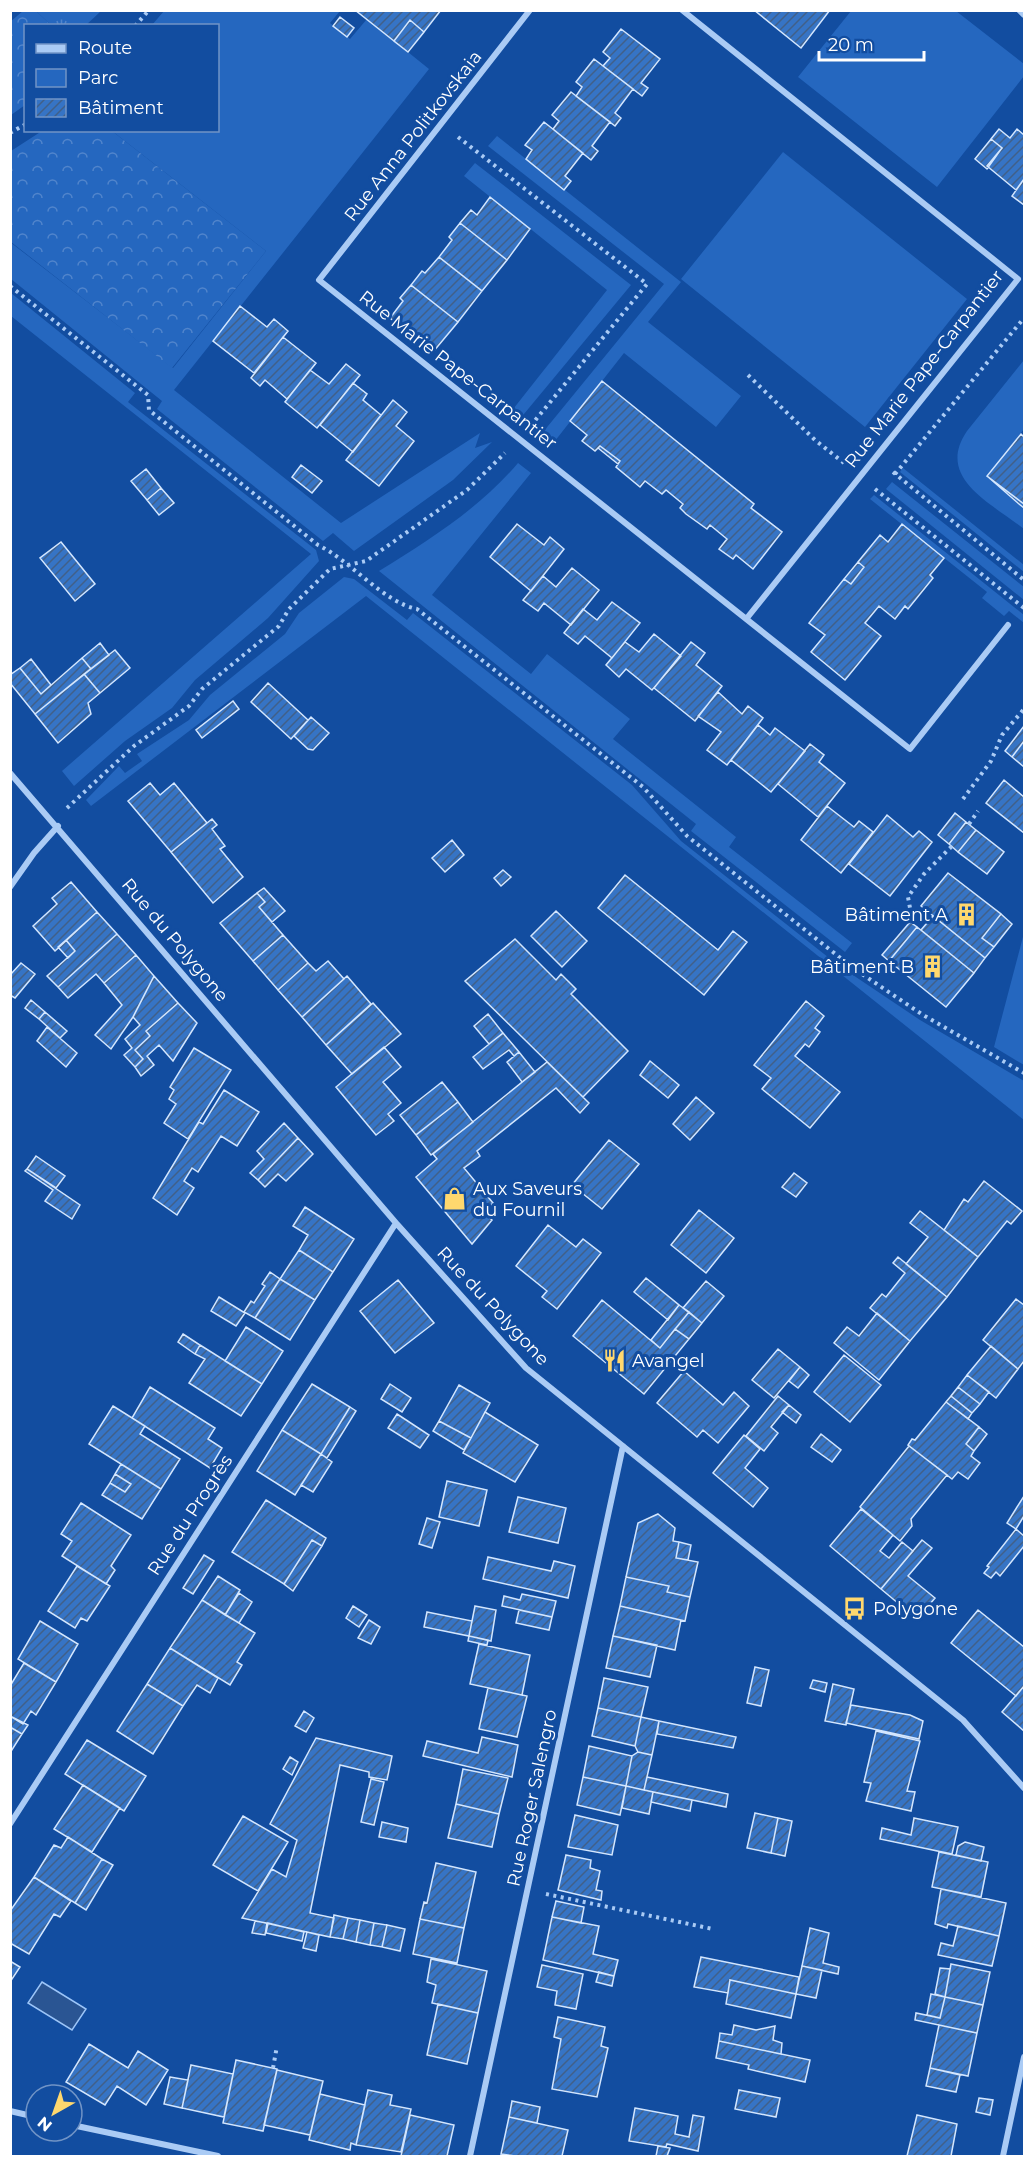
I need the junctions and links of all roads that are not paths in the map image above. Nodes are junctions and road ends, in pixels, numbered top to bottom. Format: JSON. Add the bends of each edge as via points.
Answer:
{"nodes":[{"id":1,"x":530,"y":10,"type":"edge"},
{"id":2,"x":682,"y":10,"type":"edge"},
{"id":3,"x":1019,"y":10,"type":"edge"},
{"id":4,"x":1024,"y":15,"type":"edge"},
{"id":5,"x":319,"y":280,"type":"joint"},
{"id":6,"x":747,"y":618,"type":"junction"},
{"id":7,"x":1008,"y":625,"type":"dead end"},
{"id":8,"x":10,"y":773,"type":"edge"},
{"id":9,"x":56,"y":823,"type":"junction"},
{"id":10,"x":10,"y":887,"type":"edge"},
{"id":11,"x":396,"y":1223,"type":"junction"},
{"id":12,"x":623,"y":1446,"type":"junction"},
{"id":13,"x":1024,"y":1788,"type":"edge"},
{"id":14,"x":10,"y":1824,"type":"edge"},
{"id":15,"x":1024,"y":2057,"type":"edge"},
{"id":16,"x":84,"y":2127,"type":"edge"},
{"id":17,"x":218,"y":2157,"type":"edge"},
{"id":18,"x":470,"y":2157,"type":"edge"},
{"id":19,"x":1003,"y":2157,"type":"edge"}],
"edges":[{"from":1,"to":5,"type":"street","name":"Rue Anna Politkovskaia"},
{"from":2,"to":6,"type":"street","name":"Rue Marie Pape-Carpantier","via":[[1018,279]]},
{"from":3,"to":4,"type":"street"},
{"from":5,"to":6,"type":"street","name":"Rue Marie Pape-Carpantier"},
{"from":6,"to":7,"type":"street","name":"Rue Marie Pape-Carpantier","via":[[910,748]]},
{"from":8,"to":9,"type":"street","name":"Rue du Polygone"},
{"from":9,"to":10,"type":"street"},
{"from":9,"to":11,"type":"street","name":"Rue du Polygone"},
{"from":11,"to":12,"type":"street","name":"Rue du Polygone","via":[[526,1368]]},
{"from":11,"to":14,"type":"street","name":"Rue du Progrès"},
{"from":12,"to":13,"type":"street","name":"Rue du Polygone","via":[[963,1720]]},
{"from":12,"to":18,"type":"street","name":"Rue Roger Salengro"},
{"from":15,"to":19,"type":"street"},
{"from":16,"to":17,"type":"street"}]}
